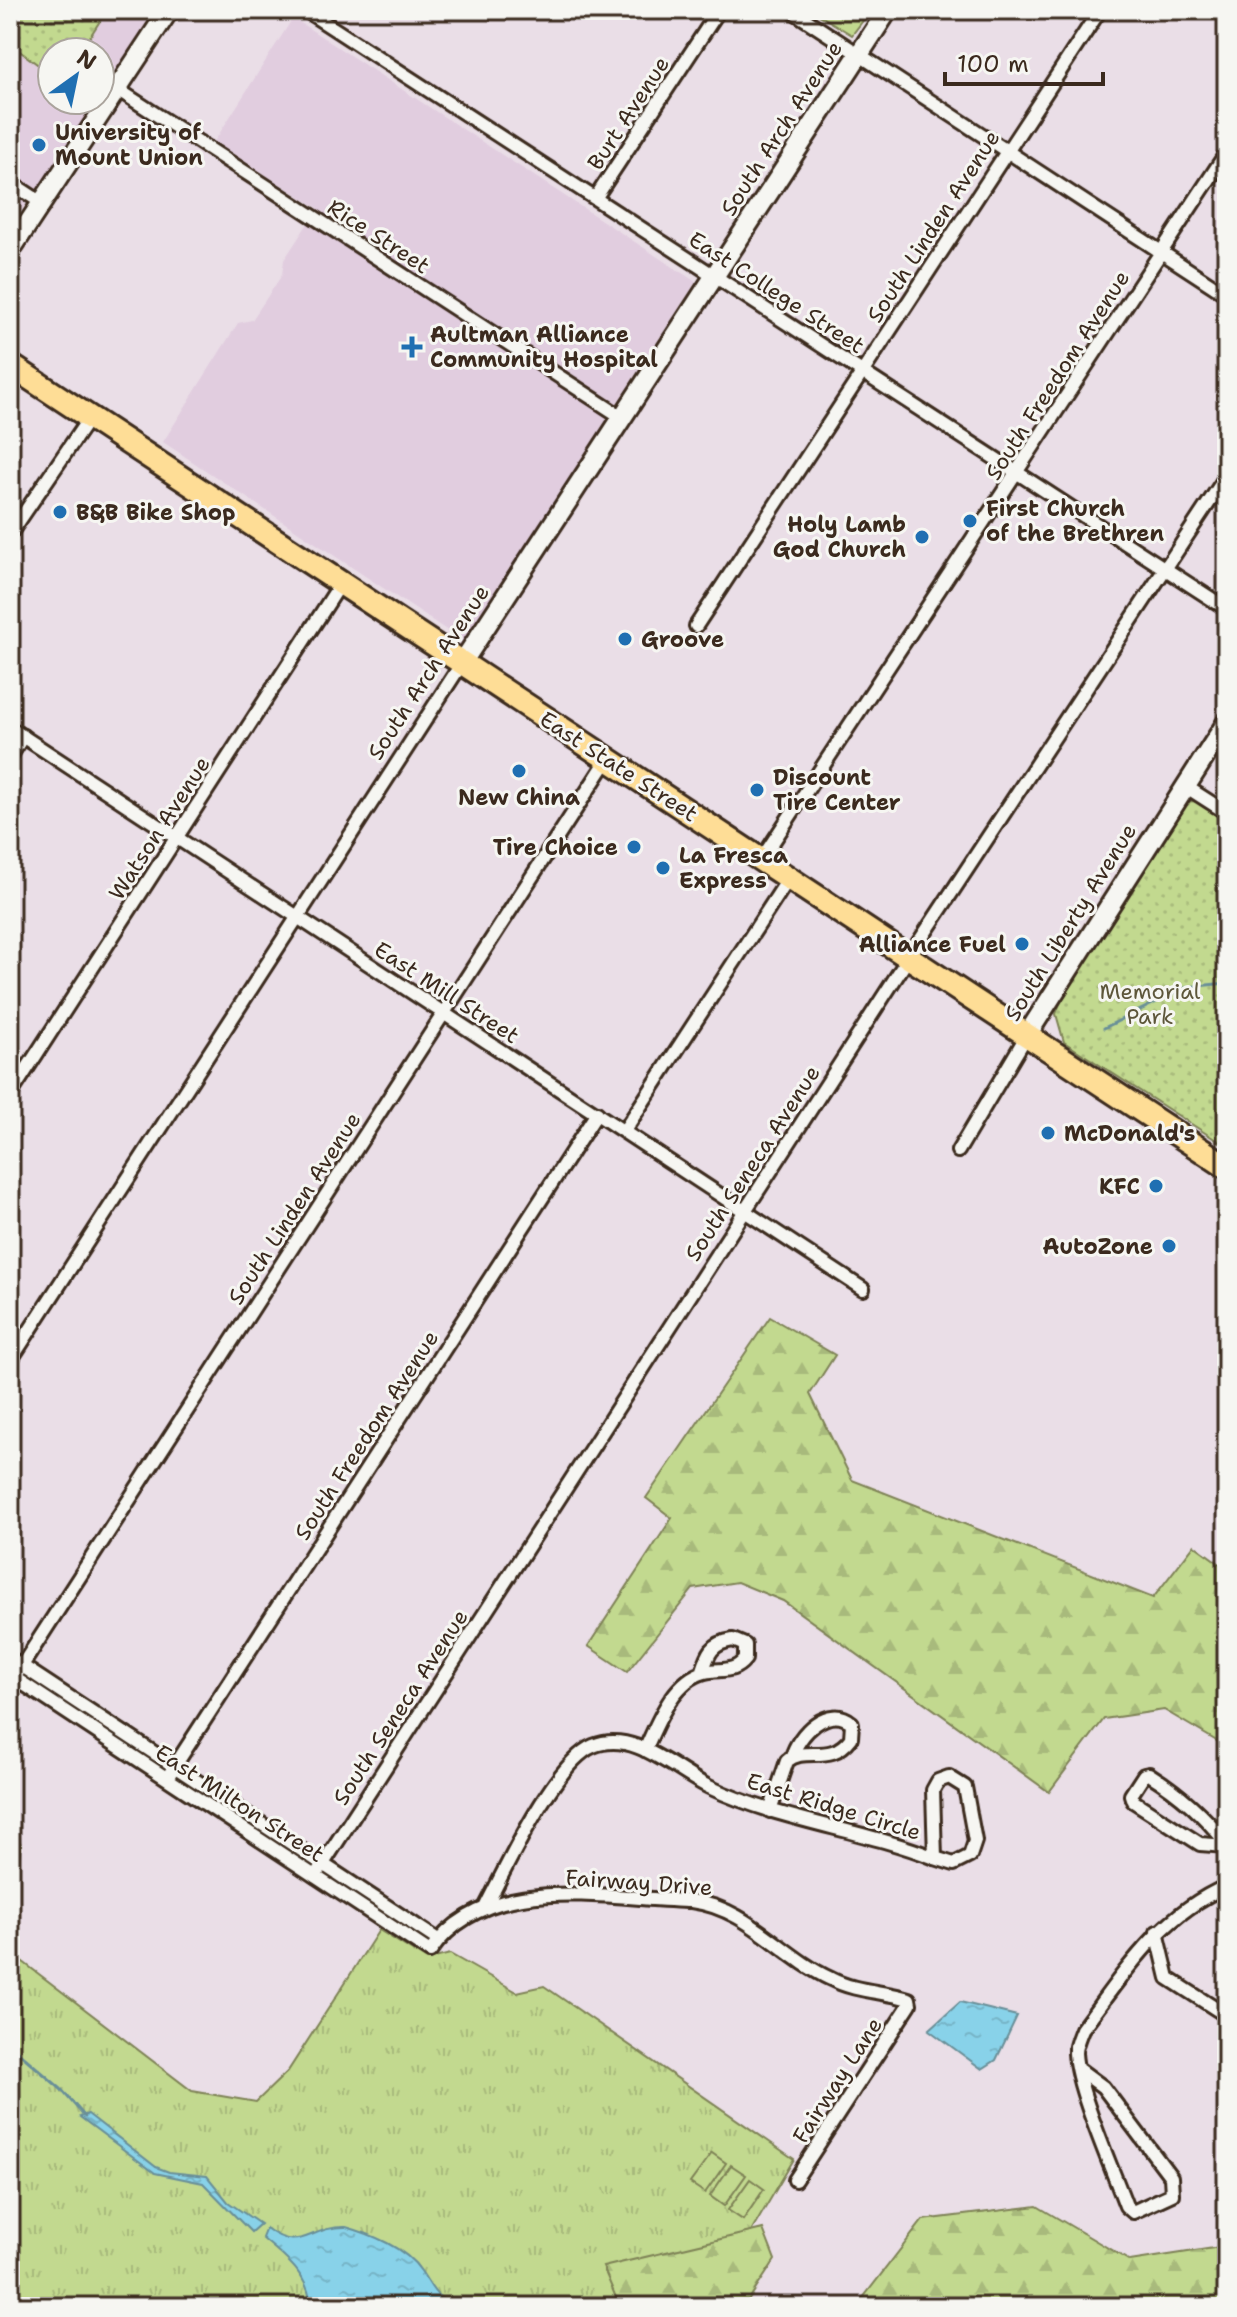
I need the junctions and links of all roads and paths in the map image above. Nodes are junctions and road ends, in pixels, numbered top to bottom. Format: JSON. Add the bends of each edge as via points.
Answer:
{"nodes":[{"id":1,"x":169,"y":10,"type":"edge"},
{"id":2,"x":305,"y":10,"type":"edge"},
{"id":3,"x":719,"y":10,"type":"edge"},
{"id":4,"x":791,"y":10,"type":"edge"},
{"id":5,"x":888,"y":10,"type":"edge"},
{"id":6,"x":1100,"y":10,"type":"edge"},
{"id":7,"x":859,"y":54,"type":"junction"},
{"id":8,"x":117,"y":89,"type":"junction"},
{"id":9,"x":1227,"y":152,"type":"edge"},
{"id":10,"x":1006,"y":153,"type":"junction"},
{"id":11,"x":10,"y":182,"type":"edge"},
{"id":12,"x":596,"y":197,"type":"junction"},
{"id":13,"x":42,"y":203,"type":"junction"},
{"id":14,"x":10,"y":251,"type":"edge"},
{"id":15,"x":1161,"y":253,"type":"junction"},
{"id":16,"x":714,"y":274,"type":"junction"},
{"id":17,"x":1227,"y":295,"type":"edge"},
{"id":18,"x":10,"y":365,"type":"edge"},
{"id":19,"x":863,"y":371,"type":"junction"},
{"id":20,"x":620,"y":416,"type":"junction"},
{"id":21,"x":90,"y":417,"type":"junction"},
{"id":22,"x":1016,"y":472,"type":"junction"},
{"id":23,"x":1227,"y":475,"type":"edge"},
{"id":24,"x":10,"y":534,"type":"edge"},
{"id":25,"x":1166,"y":569,"type":"junction"},
{"id":26,"x":341,"y":583,"type":"junction"},
{"id":27,"x":1227,"y":609,"type":"edge"},
{"id":28,"x":696,"y":626,"type":"dead end"},
{"id":29,"x":462,"y":663,"type":"junction"},
{"id":30,"x":1227,"y":722,"type":"edge"},
{"id":31,"x":10,"y":728,"type":"edge"},
{"id":32,"x":23,"y":736,"type":"junction"},
{"id":33,"x":10,"y":757,"type":"edge"},
{"id":34,"x":608,"y":759,"type":"junction"},
{"id":35,"x":1185,"y":786,"type":"junction"},
{"id":36,"x":1227,"y":813,"type":"edge"},
{"id":37,"x":177,"y":838,"type":"junction"},
{"id":38,"x":761,"y":860,"type":"junction"},
{"id":39,"x":789,"y":878,"type":"junction"},
{"id":40,"x":297,"y":917,"type":"junction"},
{"id":41,"x":909,"y":957,"type":"junction"},
{"id":42,"x":444,"y":1013,"type":"junction"},
{"id":43,"x":1027,"y":1035,"type":"junction"},
{"id":44,"x":10,"y":1095,"type":"edge"},
{"id":45,"x":597,"y":1113,"type":"junction"},
{"id":46,"x":624,"y":1131,"type":"junction"},
{"id":47,"x":958,"y":1151,"type":"dead end"},
{"id":48,"x":1227,"y":1167,"type":"edge"},
{"id":49,"x":745,"y":1211,"type":"junction"},
{"id":50,"x":863,"y":1289,"type":"dead end"},
{"id":51,"x":10,"y":1361,"type":"edge"},
{"id":52,"x":10,"y":1658,"type":"edge"},
{"id":53,"x":22,"y":1665,"type":"junction"},
{"id":54,"x":702,"y":1673,"type":"dead end"},
{"id":55,"x":12,"y":1676,"type":"edge"},
{"id":56,"x":96,"y":1714,"type":"junction"},
{"id":57,"x":88,"y":1726,"type":"junction"},
{"id":58,"x":645,"y":1750,"type":"junction"},
{"id":59,"x":792,"y":1757,"type":"junction"},
{"id":60,"x":175,"y":1766,"type":"junction"},
{"id":61,"x":167,"y":1778,"type":"junction"},
{"id":62,"x":770,"y":1811,"type":"junction"},
{"id":63,"x":1227,"y":1845,"type":"edge"},
{"id":64,"x":935,"y":1858,"type":"junction"},
{"id":65,"x":323,"y":1864,"type":"junction"},
{"id":66,"x":315,"y":1876,"type":"junction"},
{"id":67,"x":1227,"y":1886,"type":"edge"},
{"id":68,"x":378,"y":1900,"type":"junction"},
{"id":69,"x":486,"y":1906,"type":"junction"},
{"id":70,"x":370,"y":1912,"type":"junction"},
{"id":71,"x":1157,"y":1932,"type":"junction"},
{"id":72,"x":438,"y":1940,"type":"junction"},
{"id":73,"x":910,"y":2000,"type":"joint"},
{"id":74,"x":1225,"y":2011,"type":"edge"},
{"id":75,"x":1080,"y":2070,"type":"junction"},
{"id":76,"x":795,"y":2180,"type":"dead end"}],
"edges":[{"from":1,"to":8,"type":"street"},
{"from":2,"to":12,"type":"street","name":"East College Street"},
{"from":3,"to":12,"type":"street","name":"Burt Avenue"},
{"from":4,"to":7,"type":"street"},
{"from":5,"to":7,"type":"street","name":"South Arch Avenue"},
{"from":6,"to":10,"type":"street","name":"South Linden Avenue"},
{"from":7,"to":10,"type":"street"},
{"from":7,"to":16,"type":"street","name":"South Arch Avenue"},
{"from":8,"to":13,"type":"street"},
{"from":8,"to":20,"type":"street","name":"Rice Street"},
{"from":9,"to":15,"type":"street","name":"South Freedom Avenue"},
{"from":10,"to":15,"type":"street"},
{"from":10,"to":19,"type":"street","name":"South Linden Avenue"},
{"from":11,"to":13,"type":"street"},
{"from":12,"to":16,"type":"street","name":"East College Street"},
{"from":13,"to":14,"type":"street"},
{"from":15,"to":17,"type":"street"},
{"from":15,"to":22,"type":"street","name":"South Freedom Avenue"},
{"from":16,"to":19,"type":"street","name":"East College Street"},
{"from":16,"to":20,"type":"street","name":"South Arch Avenue"},
{"from":18,"to":21,"type":"highway","name":"East State Street"},
{"from":19,"to":22,"type":"street","name":"East College Street"},
{"from":19,"to":28,"type":"street","name":"South Linden Avenue"},
{"from":20,"to":29,"type":"street","name":"South Arch Avenue"},
{"from":21,"to":24,"type":"street"},
{"from":21,"to":26,"type":"highway","name":"East State Street"},
{"from":22,"to":25,"type":"street","name":"East College Street"},
{"from":22,"to":38,"type":"street","name":"South Freedom Avenue"},
{"from":23,"to":25,"type":"street","name":"South Seneca Avenue"},
{"from":25,"to":27,"type":"street","name":"East College Street"},
{"from":25,"to":41,"type":"street","name":"South Seneca Avenue"},
{"from":26,"to":29,"type":"highway","name":"East State Street"},
{"from":26,"to":37,"type":"street","name":"Watson Avenue"},
{"from":29,"to":34,"type":"highway","name":"East State Street"},
{"from":29,"to":40,"type":"street","name":"South Arch Avenue"},
{"from":30,"to":35,"type":"street","name":"South Liberty Avenue"},
{"from":31,"to":32,"type":"street","name":"East Mill Street"},
{"from":32,"to":33,"type":"street"},
{"from":32,"to":37,"type":"street","name":"East Mill Street"},
{"from":34,"to":38,"type":"highway","name":"East State Street"},
{"from":34,"to":42,"type":"street","name":"South Linden Avenue"},
{"from":35,"to":36,"type":"street"},
{"from":35,"to":43,"type":"street","name":"South Liberty Avenue"},
{"from":37,"to":40,"type":"street","name":"East Mill Street"},
{"from":37,"to":44,"type":"street","name":"Watson Avenue"},
{"from":38,"to":39,"type":"highway","name":"East State Street"},
{"from":39,"to":41,"type":"highway","name":"East State Street"},
{"from":39,"to":46,"type":"street"},
{"from":40,"to":42,"type":"street","name":"East Mill Street"},
{"from":40,"to":51,"type":"street","name":"South Arch Avenue"},
{"from":41,"to":43,"type":"highway","name":"East State Street"},
{"from":41,"to":49,"type":"street","name":"South Seneca Avenue"},
{"from":42,"to":45,"type":"street","name":"East Mill Street"},
{"from":42,"to":53,"type":"street","name":"South Linden Avenue"},
{"from":43,"to":47,"type":"street","name":"South Liberty Avenue"},
{"from":43,"to":48,"type":"highway","name":"East State Street"},
{"from":45,"to":46,"type":"street","name":"East Mill Street"},
{"from":45,"to":60,"type":"street","name":"South Freedom Avenue"},
{"from":46,"to":49,"type":"street","name":"East Mill Street"},
{"from":49,"to":50,"type":"street","name":"East Mill Street"},
{"from":49,"to":65,"type":"street","name":"South Seneca Avenue"},
{"from":52,"to":53,"type":"street","name":"East Milton Street"},
{"from":53,"to":55,"type":"street","name":"South Linden Avenue"},
{"from":53,"to":56,"type":"street","name":"East Milton Street"},
{"from":54,"to":58,"type":"street","via":[[664,1709]]},
{"from":55,"to":57,"type":"street","name":"East Milton Street"},
{"from":56,"to":57,"type":"street"},
{"from":56,"to":60,"type":"street","name":"East Milton Street"},
{"from":57,"to":61,"type":"street","name":"East Milton Street"},
{"from":58,"to":62,"type":"street","name":"East Ridge Circle","via":[[711,1788]]},
{"from":58,"to":69,"type":"street","name":"East Ridge Circle","via":[[612,1742],[577,1756],[525,1830]]},
{"from":59,"to":59,"type":"street","via":[[821,1720],[837,1716],[852,1723],[851,1738],[840,1749]]},
{"from":59,"to":62,"type":"street"},
{"from":60,"to":61,"type":"street","name":"South Freedom Avenue"},
{"from":60,"to":65,"type":"street","name":"East Milton Street"},
{"from":61,"to":66,"type":"street","name":"East Milton Street"},
{"from":62,"to":64,"type":"street","name":"East Ridge Circle"},
{"from":63,"to":63,"type":"street","via":[[1201,1811],[1144,1775],[1131,1795],[1133,1801],[1200,1844]]},
{"from":64,"to":64,"type":"street","name":"East Ridge Circle","via":[[960,1863],[970,1856],[975,1841],[965,1787],[949,1777],[933,1790]]},
{"from":65,"to":66,"type":"street","name":"South Seneca Avenue"},
{"from":65,"to":68,"type":"street","name":"East Milton Street"},
{"from":66,"to":70,"type":"street","name":"East Milton Street"},
{"from":67,"to":71,"type":"street","via":[[1182,1910]]},
{"from":68,"to":70,"type":"street"},
{"from":68,"to":72,"type":"street","name":"East Milton Street"},
{"from":69,"to":72,"type":"street"},
{"from":69,"to":73,"type":"street","name":"Fairway Drive","via":[[533,1897],[703,1903],[740,1916],[832,1980]]},
{"from":70,"to":72,"type":"street","name":"East Milton Street","via":[[430,1952]]},
{"from":71,"to":74,"type":"street","via":[[1168,1978]]},
{"from":71,"to":75,"type":"street","via":[[1082,2029],[1075,2053]]},
{"from":73,"to":76,"type":"street","name":"Fairway Lane"},
{"from":75,"to":75,"type":"street","via":[[1129,2210],[1172,2194],[1171,2177],[1103,2087]]}]}
